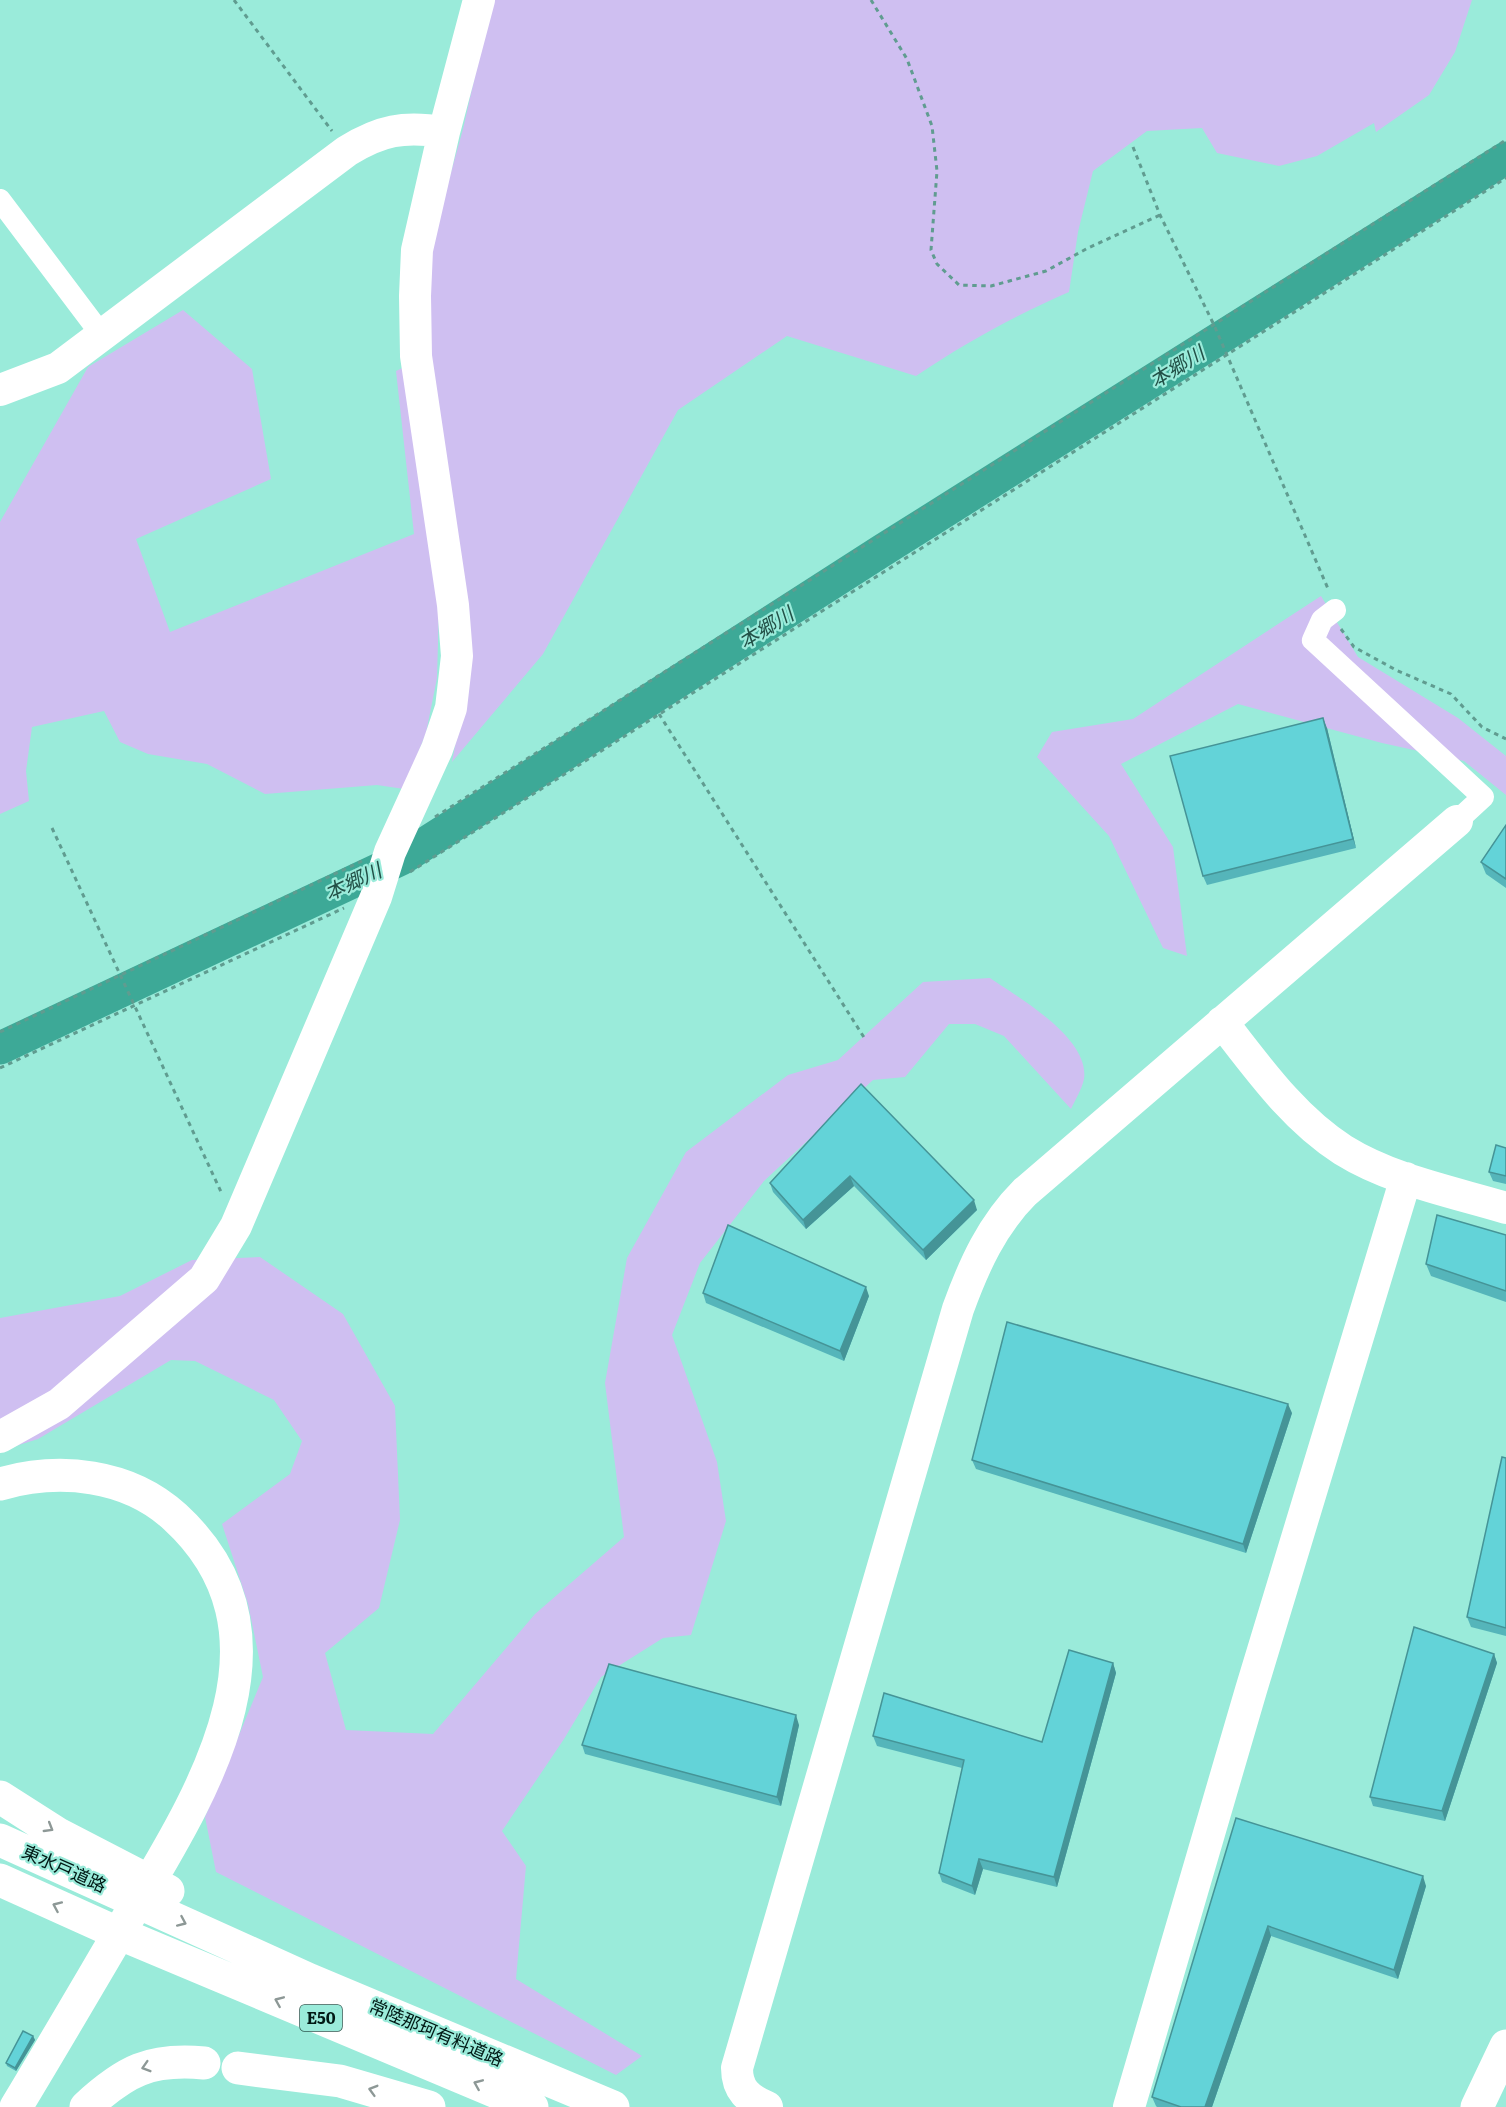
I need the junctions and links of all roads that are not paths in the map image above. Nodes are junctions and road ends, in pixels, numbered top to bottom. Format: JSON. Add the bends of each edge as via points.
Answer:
{"nodes":[{"id":1,"x":479,"y":0,"type":"edge"},
{"id":2,"x":444,"y":132,"type":"junction"},
{"id":3,"x":0,"y":200,"type":"edge"},
{"id":4,"x":101,"y":334,"type":"junction"},
{"id":5,"x":0,"y":390,"type":"edge"},
{"id":6,"x":1335,"y":609,"type":"road end"},
{"id":7,"x":1457,"y":821,"type":"joint"},
{"id":8,"x":1222,"y":1022,"type":"junction"},
{"id":9,"x":1406,"y":1178,"type":"junction"},
{"id":10,"x":1506,"y":1208,"type":"edge"},
{"id":11,"x":0,"y":1437,"type":"edge"},
{"id":12,"x":0,"y":1484,"type":"edge"},
{"id":13,"x":0,"y":1505,"type":"edge"},
{"id":14,"x":0,"y":1797,"type":"edge"},
{"id":15,"x":0,"y":1840,"type":"edge"},
{"id":16,"x":153,"y":1858,"type":"junction"},
{"id":17,"x":0,"y":1880,"type":"edge"},
{"id":18,"x":128,"y":1898,"type":"joint"},
{"id":19,"x":101,"y":1945,"type":"junction"},
{"id":20,"x":34,"y":2039,"type":"edge"},
{"id":21,"x":1506,"y":2046,"type":"edge"},
{"id":22,"x":204,"y":2063,"type":"dead end"},
{"id":23,"x":238,"y":2068,"type":"dead end"},
{"id":24,"x":539,"y":2093,"type":"edge"},
{"id":25,"x":16,"y":2107,"type":"edge"},
{"id":26,"x":86,"y":2107,"type":"edge"},
{"id":27,"x":429,"y":2107,"type":"edge"},
{"id":28,"x":613,"y":2107,"type":"edge"},
{"id":29,"x":767,"y":2107,"type":"edge"},
{"id":30,"x":1129,"y":2107,"type":"edge"},
{"id":31,"x":1477,"y":2107,"type":"edge"}],
"edges":[{"from":1,"to":2,"type":"street"},
{"from":2,"to":4,"type":"street","via":[[418,128],[373,135]]},
{"from":2,"to":11,"type":"street","via":[[417,250],[416,356],[457,656],[451,708],[444,729],[236,1226],[204,1279],[59,1404]]},
{"from":3,"to":4,"type":"street"},
{"from":4,"to":5,"type":"street","via":[[58,368]]},
{"from":6,"to":7,"type":"street","via":[[1322,620],[1313,640],[1483,797]]},
{"from":7,"to":8,"type":"street"},
{"from":8,"to":9,"type":"street","via":[[1284,1100],[1315,1130],[1344,1151]]},
{"from":8,"to":29,"type":"street","via":[[1025,1192],[994,1229],[970,1275],[736,2068],[743,2093]]},
{"from":9,"to":10,"type":"street"},
{"from":9,"to":30,"type":"street"},
{"from":12,"to":16,"type":"main road","via":[[43,1474],[90,1476],[132,1491],[167,1510],[189,1530],[208,1553],[222,1580],[236,1638],[230,1707],[207,1778]]},
{"from":13,"to":16,"type":"main road","via":[[26,1497],[74,1492],[100,1496],[126,1506],[170,1536],[190,1558],[202,1582],[214,1610],[219,1640],[214,1704]]},
{"from":14,"to":24,"type":"main road","one_way":true,"via":[[120,1868],[309,1959]]},
{"from":15,"to":18,"type":"main road","name":"東水戸道路","number":"E50"},
{"from":16,"to":19,"type":"main road"},
{"from":19,"to":17,"type":"main road","name":"東水戸道路","number":"E50","one_way":true},
{"from":18,"to":24,"type":"main road","name":"常陸那珂有料道路","number":"E50","one_way":true,"via":[[310,1980]]},
{"from":19,"to":20,"type":"main road"},
{"from":24,"to":19,"type":"main road","name":"常陸那珂有料道路","number":"E50","one_way":true},
{"from":19,"to":25,"type":"main road"},
{"from":21,"to":31,"type":"main road"},
{"from":22,"to":26,"type":"main road","one_way":true,"via":[[168,2062],[139,2068]]},
{"from":27,"to":23,"type":"main road","one_way":true,"via":[[340,2081]]},
{"from":24,"to":28,"type":"main road","name":"常陸那珂有料道路","number":"E50"}]}
